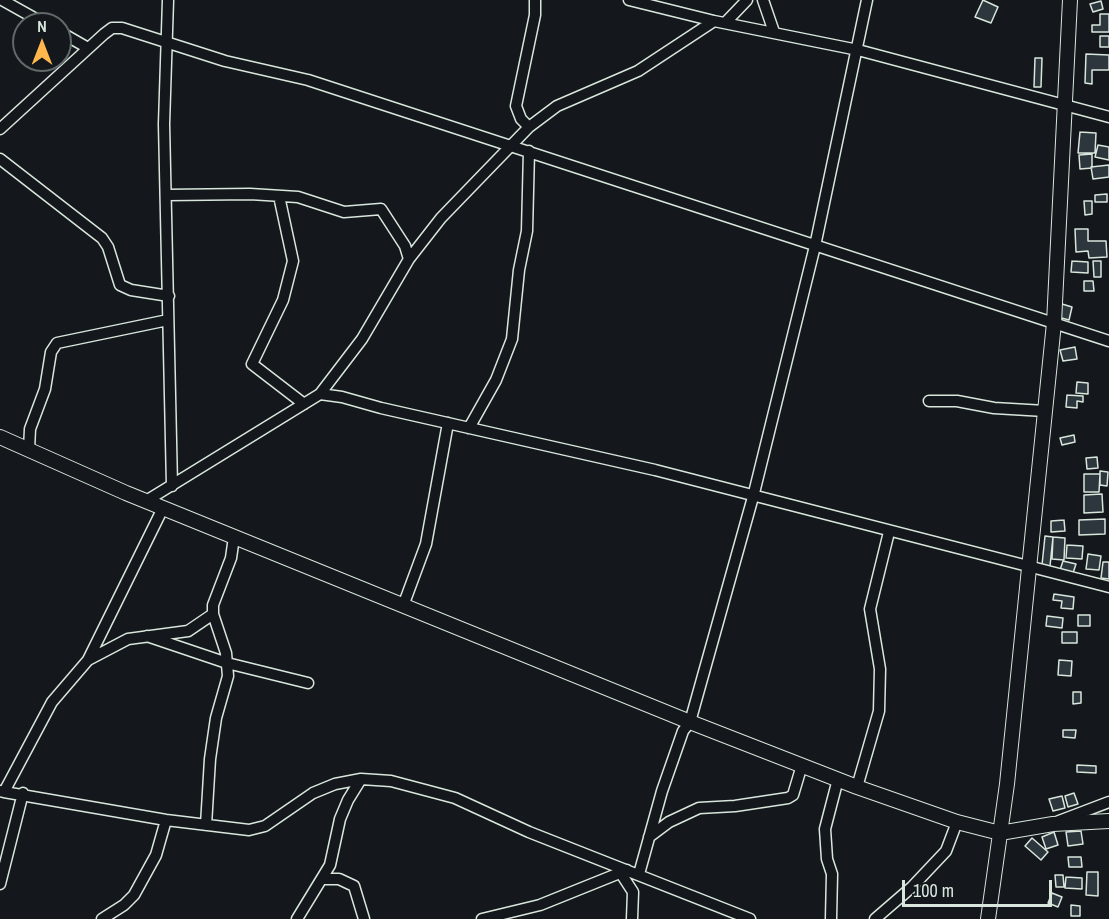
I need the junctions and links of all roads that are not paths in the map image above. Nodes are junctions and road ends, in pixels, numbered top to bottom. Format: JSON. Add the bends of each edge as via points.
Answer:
{"nodes":[{"id":1,"x":2,"y":0,"type":"edge"},
{"id":2,"x":168,"y":0,"type":"edge"},
{"id":3,"x":535,"y":0,"type":"edge"},
{"id":4,"x":629,"y":0,"type":"edge"},
{"id":5,"x":747,"y":0,"type":"edge"},
{"id":6,"x":763,"y":0,"type":"edge"},
{"id":7,"x":867,"y":0,"type":"edge"},
{"id":8,"x":1070,"y":0,"type":"edge"},
{"id":9,"x":24,"y":12,"type":"edge"},
{"id":10,"x":719,"y":22,"type":"junction"},
{"id":11,"x":774,"y":32,"type":"junction"},
{"id":12,"x":72,"y":39,"type":"edge"},
{"id":13,"x":165,"y":41,"type":"junction"},
{"id":14,"x":88,"y":48,"type":"junction"},
{"id":15,"x":858,"y":50,"type":"junction"},
{"id":16,"x":1066,"y":107,"type":"junction"},
{"id":17,"x":1109,"y":117,"type":"edge"},
{"id":18,"x":529,"y":127,"type":"junction"},
{"id":19,"x":0,"y":129,"type":"edge"},
{"id":20,"x":512,"y":145,"type":"junction"},
{"id":21,"x":529,"y":151,"type":"junction"},
{"id":22,"x":0,"y":159,"type":"edge"},
{"id":23,"x":167,"y":195,"type":"junction"},
{"id":24,"x":279,"y":196,"type":"junction"},
{"id":25,"x":815,"y":246,"type":"junction"},
{"id":26,"x":409,"y":259,"type":"junction"},
{"id":27,"x":169,"y":296,"type":"junction"},
{"id":28,"x":168,"y":320,"type":"junction"},
{"id":29,"x":1054,"y":323,"type":"junction"},
{"id":30,"x":1109,"y":341,"type":"edge"},
{"id":31,"x":320,"y":394,"type":"junction"},
{"id":32,"x":929,"y":401,"type":"dead end"},
{"id":33,"x":304,"y":404,"type":"junction"},
{"id":34,"x":1045,"y":411,"type":"junction"},
{"id":35,"x":448,"y":423,"type":"junction"},
{"id":36,"x":469,"y":428,"type":"junction"},
{"id":37,"x":0,"y":437,"type":"edge"},
{"id":38,"x":29,"y":449,"type":"junction"},
{"id":39,"x":172,"y":486,"type":"junction"},
{"id":40,"x":753,"y":497,"type":"junction"},
{"id":41,"x":146,"y":501,"type":"junction"},
{"id":42,"x":163,"y":508,"type":"junction"},
{"id":43,"x":889,"y":532,"type":"junction"},
{"id":44,"x":234,"y":537,"type":"junction"},
{"id":45,"x":1029,"y":567,"type":"junction"},
{"id":46,"x":1109,"y":587,"type":"edge"},
{"id":47,"x":403,"y":606,"type":"junction"},
{"id":48,"x":213,"y":614,"type":"junction"},
{"id":49,"x":147,"y":636,"type":"junction"},
{"id":50,"x":88,"y":660,"type":"junction"},
{"id":51,"x":227,"y":663,"type":"junction"},
{"id":52,"x":309,"y":682,"type":"dead end"},
{"id":53,"x":690,"y":722,"type":"junction"},
{"id":54,"x":802,"y":765,"type":"junction"},
{"id":55,"x":838,"y":778,"type":"junction"},
{"id":56,"x":361,"y":779,"type":"junction"},
{"id":57,"x":857,"y":787,"type":"junction"},
{"id":58,"x":2,"y":791,"type":"edge"},
{"id":59,"x":23,"y":794,"type":"junction"},
{"id":60,"x":1109,"y":802,"type":"edge"},
{"id":61,"x":166,"y":820,"type":"junction"},
{"id":62,"x":1109,"y":821,"type":"edge"},
{"id":63,"x":957,"y":822,"type":"junction"},
{"id":64,"x":1053,"y":824,"type":"junction"},
{"id":65,"x":206,"y":825,"type":"junction"},
{"id":66,"x":1000,"y":833,"type":"junction"},
{"id":67,"x":649,"y":837,"type":"junction"},
{"id":68,"x":624,"y":871,"type":"junction"},
{"id":69,"x":639,"y":874,"type":"junction"},
{"id":70,"x":323,"y":879,"type":"junction"},
{"id":71,"x":0,"y":884,"type":"edge"},
{"id":72,"x":102,"y":919,"type":"edge"},
{"id":73,"x":297,"y":919,"type":"edge"},
{"id":74,"x":364,"y":919,"type":"edge"},
{"id":75,"x":482,"y":919,"type":"edge"},
{"id":76,"x":632,"y":919,"type":"edge"},
{"id":77,"x":750,"y":919,"type":"edge"},
{"id":78,"x":831,"y":919,"type":"edge"},
{"id":79,"x":875,"y":919,"type":"edge"},
{"id":80,"x":988,"y":919,"type":"edge"}],
"edges":[{"from":1,"to":9,"type":"street"},
{"from":2,"to":13,"type":"street"},
{"from":3,"to":18,"type":"street","via":[[516,106]]},
{"from":4,"to":10,"type":"street"},
{"from":5,"to":10,"type":"street"},
{"from":6,"to":11,"type":"street"},
{"from":7,"to":15,"type":"street"},
{"from":8,"to":16,"type":"main road"},
{"from":10,"to":11,"type":"street"},
{"from":10,"to":18,"type":"street","via":[[638,71],[557,106]]},
{"from":11,"to":15,"type":"street"},
{"from":12,"to":14,"type":"street"},
{"from":13,"to":14,"type":"street","via":[[116,27]]},
{"from":13,"to":20,"type":"street","via":[[225,61],[308,80]]},
{"from":13,"to":23,"type":"street"},
{"from":14,"to":19,"type":"street"},
{"from":15,"to":16,"type":"street"},
{"from":15,"to":25,"type":"street"},
{"from":16,"to":17,"type":"street"},
{"from":16,"to":29,"type":"main road"},
{"from":18,"to":20,"type":"street"},
{"from":20,"to":21,"type":"street"},
{"from":20,"to":26,"type":"street","via":[[441,218]]},
{"from":21,"to":25,"type":"street"},
{"from":21,"to":36,"type":"street","via":[[527,231],[512,339],[496,380]]},
{"from":22,"to":27,"type":"street","via":[[102,238],[120,285]]},
{"from":23,"to":24,"type":"street"},
{"from":23,"to":27,"type":"street"},
{"from":24,"to":26,"type":"street","via":[[298,197],[345,212],[381,209]]},
{"from":24,"to":33,"type":"street","via":[[293,261],[283,300],[252,364]]},
{"from":25,"to":29,"type":"street"},
{"from":25,"to":40,"type":"street"},
{"from":26,"to":31,"type":"street","via":[[362,339]]},
{"from":27,"to":28,"type":"street"},
{"from":28,"to":38,"type":"street","via":[[57,343],[51,352],[45,389],[30,429]]},
{"from":28,"to":39,"type":"street"},
{"from":29,"to":30,"type":"street"},
{"from":29,"to":34,"type":"main road"},
{"from":31,"to":33,"type":"street"},
{"from":31,"to":35,"type":"street"},
{"from":32,"to":34,"type":"street"},
{"from":33,"to":39,"type":"street"},
{"from":34,"to":45,"type":"main road"},
{"from":35,"to":36,"type":"street"},
{"from":35,"to":47,"type":"street","via":[[426,544]]},
{"from":36,"to":40,"type":"street","via":[[635,465]]},
{"from":37,"to":38,"type":"main road"},
{"from":38,"to":41,"type":"main road"},
{"from":39,"to":41,"type":"street"},
{"from":40,"to":43,"type":"street"},
{"from":40,"to":53,"type":"street"},
{"from":41,"to":42,"type":"main road"},
{"from":42,"to":44,"type":"main road"},
{"from":42,"to":50,"type":"street"},
{"from":43,"to":45,"type":"street"},
{"from":43,"to":57,"type":"street","via":[[870,609],[880,669],[879,711]]},
{"from":44,"to":47,"type":"main road"},
{"from":44,"to":48,"type":"street","via":[[231,558],[214,597]]},
{"from":45,"to":46,"type":"street"},
{"from":45,"to":66,"type":"main road"},
{"from":47,"to":53,"type":"main road"},
{"from":48,"to":49,"type":"street","via":[[188,631]]},
{"from":48,"to":51,"type":"street"},
{"from":49,"to":50,"type":"street","via":[[128,639]]},
{"from":49,"to":51,"type":"street"},
{"from":50,"to":58,"type":"street","via":[[52,702]]},
{"from":51,"to":52,"type":"street"},
{"from":51,"to":65,"type":"street","via":[[228,676],[210,759]]},
{"from":53,"to":54,"type":"main road"},
{"from":53,"to":67,"type":"street","via":[[683,731]]},
{"from":54,"to":55,"type":"main road"},
{"from":54,"to":67,"type":"street","via":[[794,795],[788,798],[699,808]]},
{"from":55,"to":57,"type":"main road"},
{"from":55,"to":78,"type":"street","via":[[825,829],[832,874]]},
{"from":56,"to":65,"type":"street","via":[[313,794],[265,826],[249,830]]},
{"from":56,"to":68,"type":"street","via":[[391,781],[455,798]]},
{"from":56,"to":70,"type":"street","via":[[340,819]]},
{"from":57,"to":63,"type":"main road"},
{"from":58,"to":59,"type":"street"},
{"from":59,"to":61,"type":"street"},
{"from":59,"to":71,"type":"street"},
{"from":60,"to":64,"type":"street"},
{"from":61,"to":65,"type":"street"},
{"from":61,"to":72,"type":"street","via":[[156,855],[134,895]]},
{"from":62,"to":64,"type":"main road"},
{"from":63,"to":66,"type":"main road"},
{"from":63,"to":79,"type":"street","via":[[946,851]]},
{"from":64,"to":66,"type":"main road"},
{"from":66,"to":80,"type":"main road"},
{"from":67,"to":69,"type":"street"},
{"from":68,"to":69,"type":"street"},
{"from":68,"to":75,"type":"street","via":[[540,905]]},
{"from":68,"to":76,"type":"street","via":[[633,892]]},
{"from":69,"to":77,"type":"street"},
{"from":70,"to":73,"type":"street"},
{"from":70,"to":74,"type":"street","via":[[339,879],[354,886]]}]}
